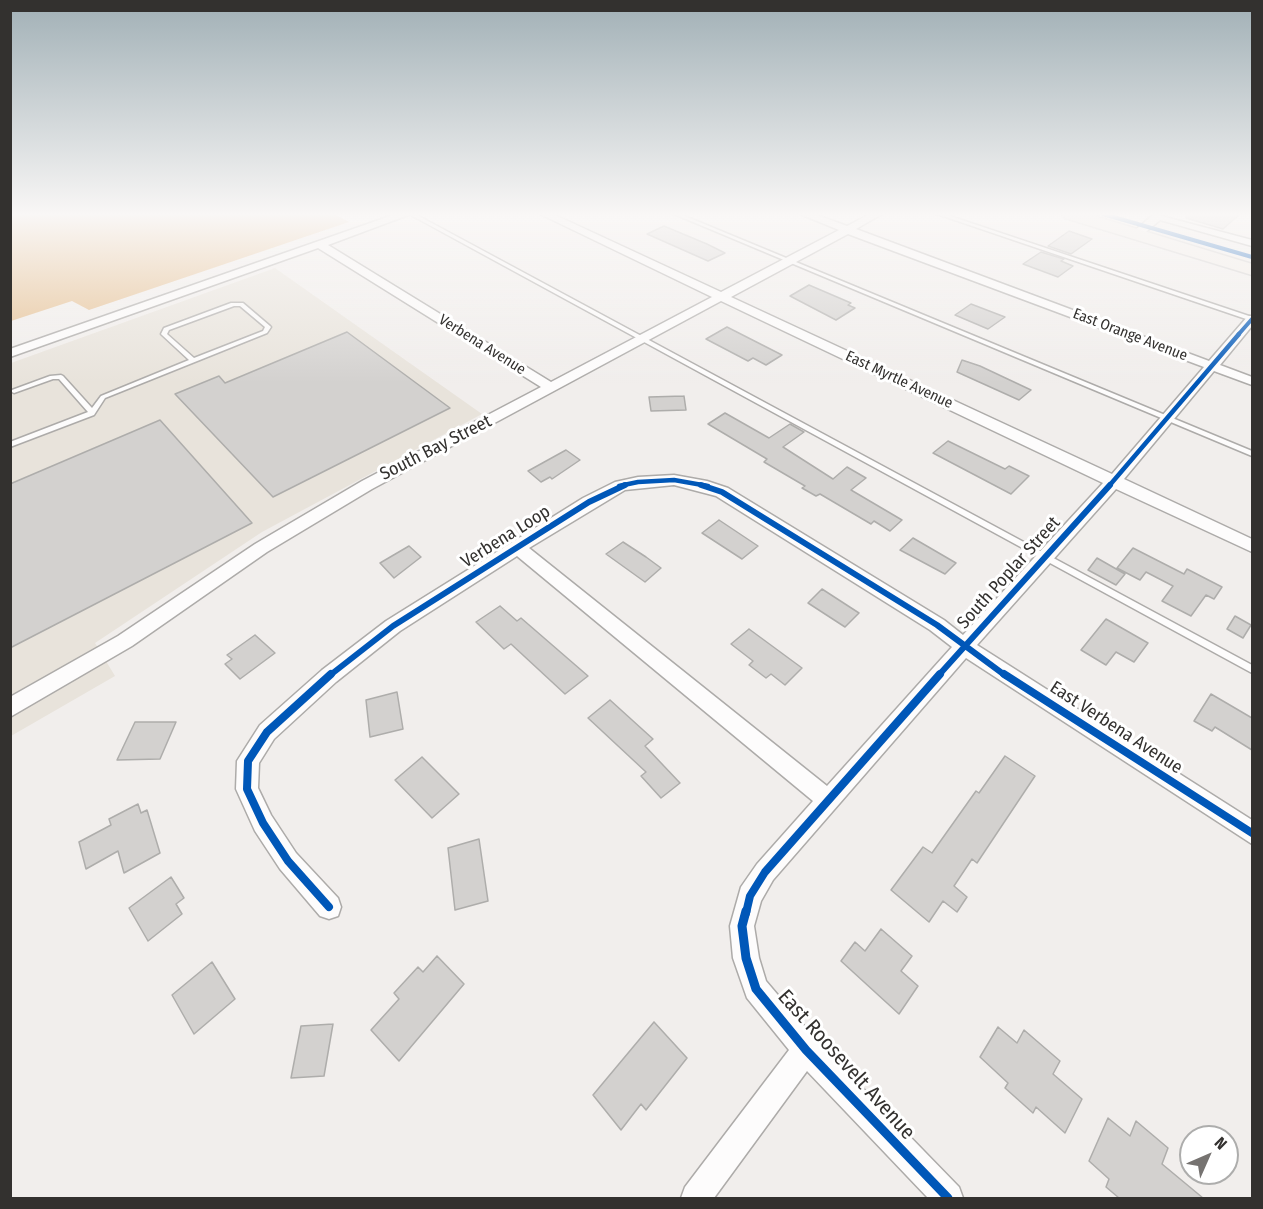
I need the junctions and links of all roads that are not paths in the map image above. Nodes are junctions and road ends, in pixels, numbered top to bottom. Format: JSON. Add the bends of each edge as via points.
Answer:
{"nodes":[{"id":1,"x":245,"y":270,"type":"edge"},
{"id":2,"x":363,"y":270,"type":"edge"},
{"id":3,"x":516,"y":270,"type":"edge"},
{"id":4,"x":665,"y":270,"type":"edge"},
{"id":5,"x":771,"y":270,"type":"edge"},
{"id":6,"x":812,"y":270,"type":"edge"},
{"id":7,"x":956,"y":270,"type":"edge"},
{"id":8,"x":1107,"y":270,"type":"edge"},
{"id":9,"x":722,"y":297,"type":"junction"},
{"id":10,"x":1252,"y":319,"type":"edge"},
{"id":11,"x":643,"y":339,"type":"junction"},
{"id":12,"x":10,"y":353,"type":"edge"},
{"id":13,"x":193,"y":361,"type":"junction"},
{"id":14,"x":1214,"y":366,"type":"junction"},
{"id":15,"x":1252,"y":381,"type":"edge"},
{"id":16,"x":552,"y":388,"type":"junction"},
{"id":17,"x":12,"y":390,"type":"edge"},
{"id":18,"x":103,"y":397,"type":"junction"},
{"id":19,"x":85,"y":404,"type":"junction"},
{"id":20,"x":93,"y":413,"type":"junction"},
{"id":21,"x":1167,"y":418,"type":"junction"},
{"id":22,"x":10,"y":445,"type":"edge"},
{"id":23,"x":1252,"y":454,"type":"edge"},
{"id":24,"x":1114,"y":481,"type":"junction"},
{"id":25,"x":1252,"y":546,"type":"edge"},
{"id":26,"x":518,"y":548,"type":"junction"},
{"id":27,"x":1044,"y":556,"type":"junction"},
{"id":28,"x":965,"y":645,"type":"junction"},
{"id":29,"x":1252,"y":669,"type":"edge"},
{"id":30,"x":10,"y":708,"type":"edge"},
{"id":31,"x":829,"y":801,"type":"junction"},
{"id":32,"x":1252,"y":833,"type":"edge"},
{"id":33,"x":329,"y":907,"type":"dead end"},
{"id":34,"x":744,"y":941,"type":"joint"},
{"id":35,"x":806,"y":1050,"type":"junction"},
{"id":36,"x":696,"y":1198,"type":"edge"},
{"id":37,"x":948,"y":1198,"type":"edge"}],
"edges":[{"from":1,"to":12,"type":"street"},
{"from":2,"to":16,"type":"street","name":"Verbena Avenue"},
{"from":3,"to":11,"type":"lane"},
{"from":4,"to":9,"type":"street","name":"East Myrtle Avenue"},
{"from":5,"to":9,"type":"street","name":"South Bay Street"},
{"from":6,"to":21,"type":"lane"},
{"from":7,"to":14,"type":"street","name":"East Orange Avenue"},
{"from":8,"to":10,"type":"lane"},
{"from":9,"to":11,"type":"street","name":"South Bay Street"},
{"from":9,"to":24,"type":"street","name":"East Myrtle Avenue"},
{"from":10,"to":14,"type":"street","name":"South Poplar Street"},
{"from":11,"to":16,"type":"street","name":"South Bay Street"},
{"from":11,"to":27,"type":"lane"},
{"from":13,"to":13,"type":"lane","via":[[265,332],[268,327],[241,304],[232,304],[166,328],[164,334]]},
{"from":13,"to":18,"type":"lane"},
{"from":14,"to":15,"type":"street","name":"East Orange Avenue"},
{"from":14,"to":21,"type":"street","name":"South Poplar Street"},
{"from":16,"to":30,"type":"street","name":"South Bay Street","via":[[315,514],[125,641]]},
{"from":17,"to":19,"type":"lane","via":[[61,377]]},
{"from":18,"to":19,"type":"lane"},
{"from":18,"to":20,"type":"lane"},
{"from":19,"to":20,"type":"lane"},
{"from":20,"to":22,"type":"lane"},
{"from":21,"to":23,"type":"lane"},
{"from":21,"to":24,"type":"street","name":"South Poplar Street"},
{"from":24,"to":25,"type":"street","name":"East Myrtle Avenue"},
{"from":24,"to":27,"type":"street","name":"South Poplar Street"},
{"from":26,"to":28,"type":"street","name":"Verbena Loop","via":[[620,486],[691,482],[722,492]]},
{"from":26,"to":31,"type":"street","name":"Verbena Loop"},
{"from":26,"to":33,"type":"street","name":"Verbena Loop","via":[[374,640],[293,707],[267,732],[248,761],[247,789],[263,823],[288,861]]},
{"from":27,"to":28,"type":"street","name":"South Poplar Street"},
{"from":27,"to":29,"type":"lane"},
{"from":28,"to":31,"type":"street","name":"South Poplar Street"},
{"from":28,"to":32,"type":"street","name":"East Verbena Avenue","via":[[987,664]]},
{"from":31,"to":34,"type":"street","name":"South Poplar Street","via":[[765,872],[750,896],[742,926]]},
{"from":34,"to":35,"type":"street","name":"East Roosevelt Avenue","via":[[756,989]]},
{"from":35,"to":36,"type":"street"},
{"from":35,"to":37,"type":"street","name":"East Roosevelt Avenue"}]}
